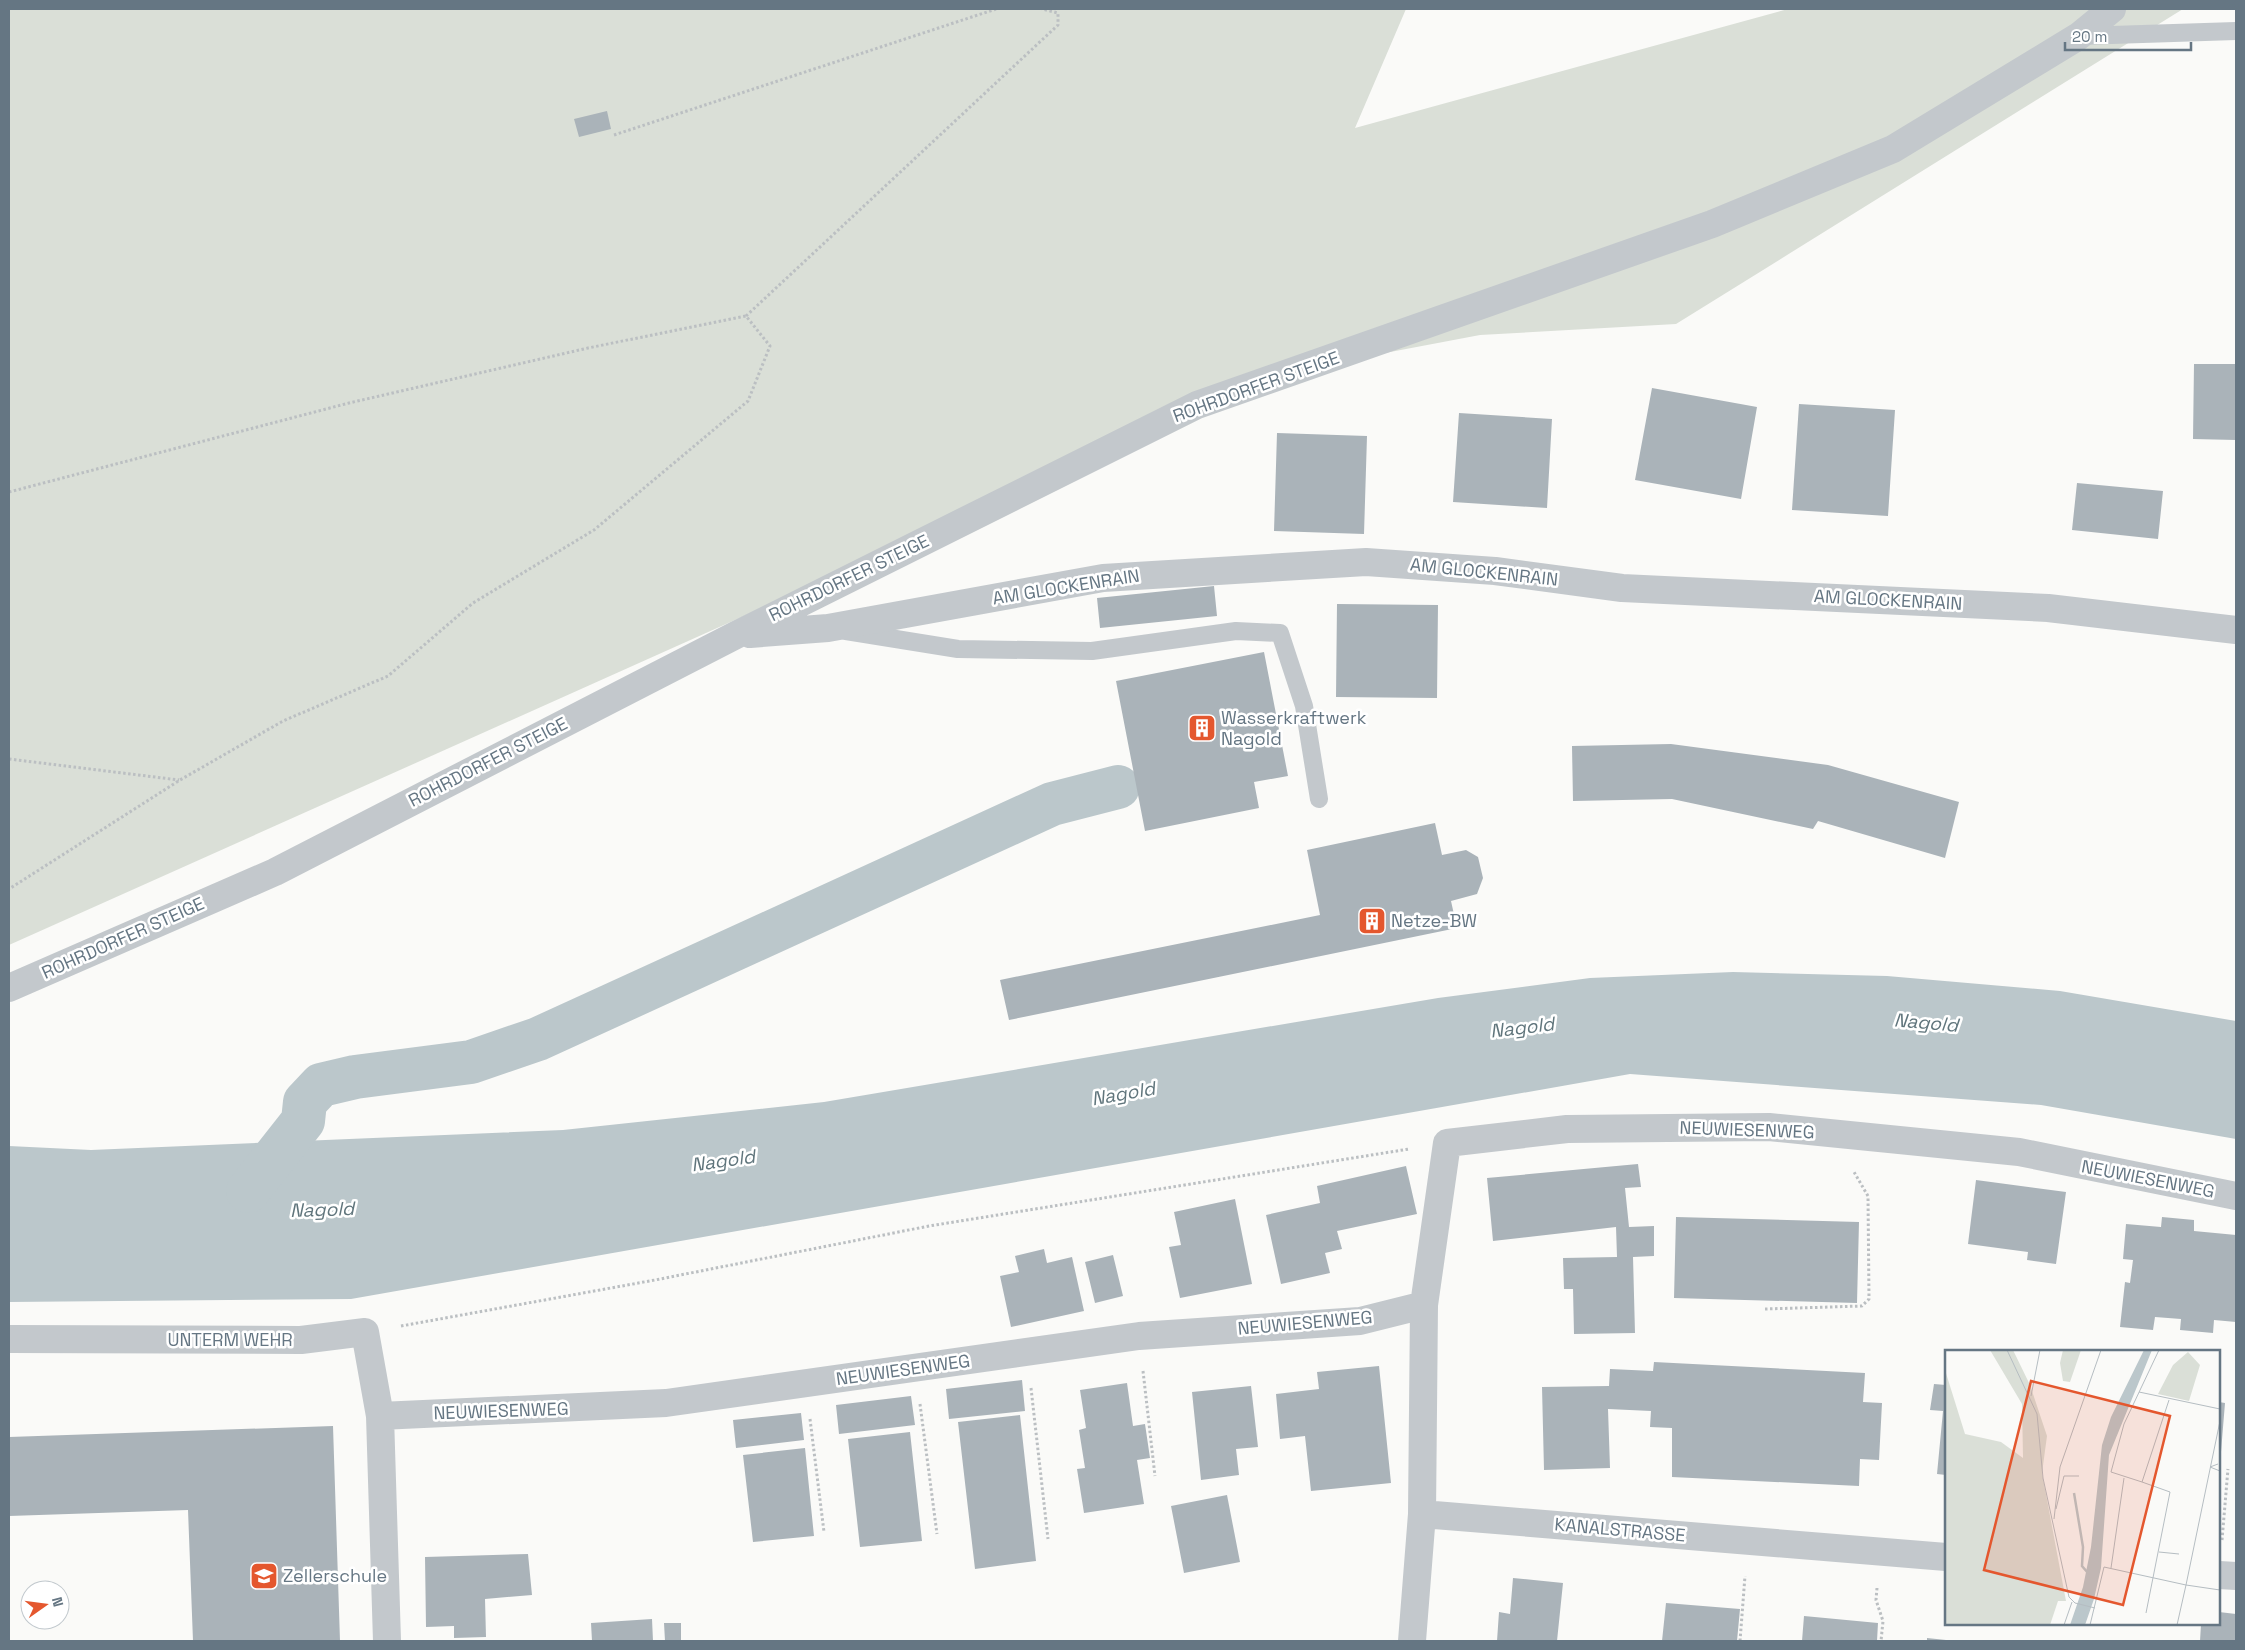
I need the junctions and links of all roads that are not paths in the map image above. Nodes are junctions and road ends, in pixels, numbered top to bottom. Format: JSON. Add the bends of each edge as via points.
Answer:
{"nodes":[{"id":1,"x":2112,"y":9,"type":"edge"},
{"id":2,"x":2236,"y":31,"type":"edge"},
{"id":3,"x":2079,"y":36,"type":"junction"},
{"id":4,"x":828,"y":628,"type":"junction"},
{"id":5,"x":2236,"y":630,"type":"edge"},
{"id":6,"x":736,"y":634,"type":"junction"},
{"id":7,"x":1320,"y":799,"type":"dead end"},
{"id":8,"x":9,"y":988,"type":"edge"},
{"id":9,"x":2236,"y":1196,"type":"edge"},
{"id":10,"x":1424,"y":1305,"type":"junction"},
{"id":11,"x":9,"y":1339,"type":"edge"},
{"id":12,"x":380,"y":1416,"type":"junction"},
{"id":13,"x":1422,"y":1514,"type":"junction"},
{"id":14,"x":1945,"y":1557,"type":"edge"},
{"id":15,"x":2220,"y":1575,"type":"edge"},
{"id":16,"x":2236,"y":1576,"type":"edge"},
{"id":17,"x":387,"y":1641,"type":"edge"},
{"id":18,"x":1412,"y":1641,"type":"edge"}],
"edges":[{"from":1,"to":3,"type":"street","name":"ROHRDORFER STEIGE"},
{"from":2,"to":3,"type":"lane"},
{"from":3,"to":6,"type":"street","name":"ROHRDORFER STEIGE","via":[[1893,149],[1712,224],[1197,405]]},
{"from":4,"to":5,"type":"street","name":"AM GLOCKENRAIN","via":[[1102,578],[1366,562],[1495,571],[1622,588],[2048,608]]},
{"from":4,"to":6,"type":"street","name":"AM GLOCKENRAIN"},
{"from":4,"to":7,"type":"lane","via":[[958,649],[1092,651],[1236,631],[1280,633],[1304,706]]},
{"from":6,"to":8,"type":"street","name":"ROHRDORFER STEIGE","via":[[275,872]]},
{"from":9,"to":10,"type":"street","name":"NEUWIESENWEG","via":[[2019,1152],[1769,1127],[1567,1129],[1447,1143]]},
{"from":10,"to":12,"type":"street","name":"NEUWIESENWEG","via":[[1360,1321],[1139,1336],[666,1404]]},
{"from":10,"to":13,"type":"street"},
{"from":11,"to":12,"type":"street","name":"UNTERM WEHR","via":[[300,1340],[365,1332]]},
{"from":12,"to":17,"type":"street"},
{"from":13,"to":14,"type":"street","name":"KANALSTRASSE"},
{"from":13,"to":18,"type":"street"},
{"from":15,"to":16,"type":"street"}]}
